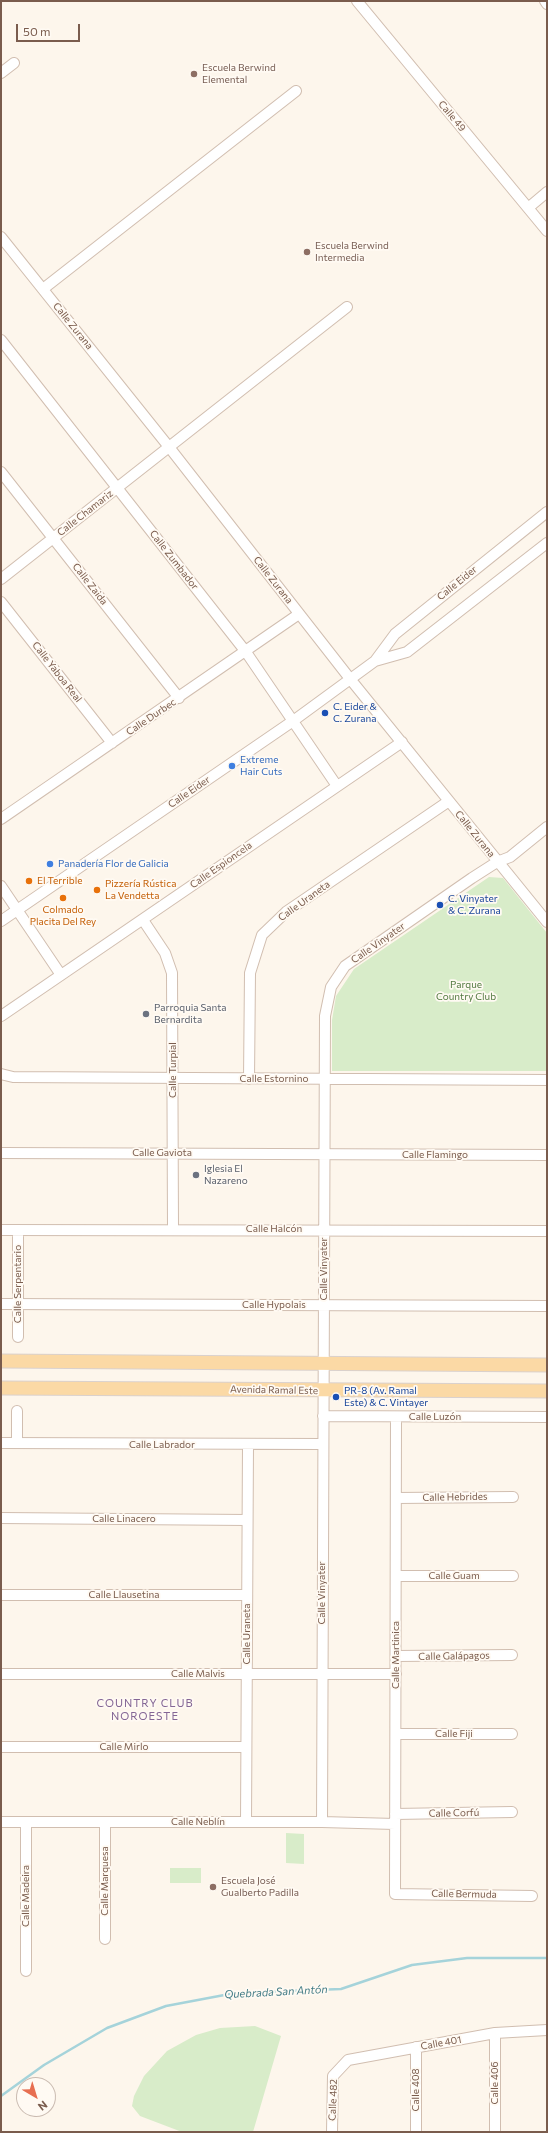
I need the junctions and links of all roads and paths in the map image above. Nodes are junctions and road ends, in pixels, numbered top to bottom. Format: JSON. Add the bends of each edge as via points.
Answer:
{"nodes":[{"id":1,"x":357,"y":1,"type":"edge"},
{"id":2,"x":545,"y":1,"type":"edge"},
{"id":3,"x":547,"y":4,"type":"edge"},
{"id":4,"x":14,"y":63,"type":"dead end"},
{"id":5,"x":1,"y":73,"type":"edge"},
{"id":6,"x":296,"y":91,"type":"dead end"},
{"id":7,"x":547,"y":192,"type":"edge"},
{"id":8,"x":528,"y":208,"type":"junction"},
{"id":9,"x":547,"y":231,"type":"edge"},
{"id":10,"x":1,"y":237,"type":"edge"},
{"id":11,"x":43,"y":289,"type":"junction"},
{"id":12,"x":347,"y":306,"type":"dead end"},
{"id":13,"x":1,"y":340,"type":"edge"},
{"id":14,"x":168,"y":447,"type":"junction"},
{"id":15,"x":1,"y":472,"type":"edge"},
{"id":16,"x":117,"y":488,"type":"junction"},
{"id":17,"x":547,"y":512,"type":"edge"},
{"id":18,"x":54,"y":538,"type":"junction"},
{"id":19,"x":547,"y":543,"type":"edge"},
{"id":20,"x":1,"y":579,"type":"edge"},
{"id":21,"x":1,"y":602,"type":"edge"},
{"id":22,"x":299,"y":614,"type":"junction"},
{"id":23,"x":246,"y":652,"type":"junction"},
{"id":24,"x":375,"y":661,"type":"junction"},
{"id":25,"x":351,"y":680,"type":"junction"},
{"id":26,"x":179,"y":698,"type":"junction"},
{"id":27,"x":293,"y":721,"type":"junction"},
{"id":28,"x":402,"y":742,"type":"junction"},
{"id":29,"x":112,"y":743,"type":"junction"},
{"id":30,"x":337,"y":786,"type":"junction"},
{"id":31,"x":448,"y":801,"type":"junction"},
{"id":32,"x":1,"y":819,"type":"edge"},
{"id":33,"x":547,"y":827,"type":"edge"},
{"id":34,"x":498,"y":862,"type":"junction"},
{"id":35,"x":1,"y":886,"type":"edge"},
{"id":36,"x":17,"y":910,"type":"junction"},
{"id":37,"x":143,"y":920,"type":"junction"},
{"id":38,"x":1,"y":921,"type":"edge"},
{"id":39,"x":547,"y":922,"type":"edge"},
{"id":40,"x":61,"y":975,"type":"junction"},
{"id":41,"x":1,"y":1016,"type":"edge"},
{"id":42,"x":1,"y":1074,"type":"edge"},
{"id":43,"x":173,"y":1078,"type":"junction"},
{"id":44,"x":324,"y":1078,"type":"junction"},
{"id":45,"x":249,"y":1079,"type":"junction"},
{"id":46,"x":547,"y":1080,"type":"edge"},
{"id":47,"x":1,"y":1153,"type":"edge"},
{"id":48,"x":173,"y":1154,"type":"junction"},
{"id":49,"x":324,"y":1154,"type":"junction"},
{"id":50,"x":547,"y":1155,"type":"edge"},
{"id":51,"x":173,"y":1229,"type":"junction"},
{"id":52,"x":1,"y":1230,"type":"edge"},
{"id":53,"x":18,"y":1230,"type":"junction"},
{"id":54,"x":324,"y":1230,"type":"junction"},
{"id":55,"x":547,"y":1230,"type":"edge"},
{"id":56,"x":1,"y":1304,"type":"edge"},
{"id":57,"x":18,"y":1304,"type":"junction"},
{"id":58,"x":324,"y":1305,"type":"junction"},
{"id":59,"x":547,"y":1306,"type":"edge"},
{"id":60,"x":18,"y":1337,"type":"dead end"},
{"id":61,"x":1,"y":1361,"type":"edge"},
{"id":62,"x":323,"y":1362,"type":"junction"},
{"id":63,"x":547,"y":1365,"type":"edge"},
{"id":64,"x":1,"y":1388,"type":"edge"},
{"id":65,"x":323,"y":1391,"type":"junction"},
{"id":66,"x":547,"y":1391,"type":"edge"},
{"id":67,"x":17,"y":1411,"type":"dead end"},
{"id":68,"x":323,"y":1416,"type":"junction"},
{"id":69,"x":396,"y":1417,"type":"junction"},
{"id":70,"x":547,"y":1417,"type":"edge"},
{"id":71,"x":17,"y":1443,"type":"junction"},
{"id":72,"x":1,"y":1444,"type":"edge"},
{"id":73,"x":323,"y":1444,"type":"junction"},
{"id":74,"x":248,"y":1445,"type":"junction"},
{"id":75,"x":513,"y":1497,"type":"dead end"},
{"id":76,"x":396,"y":1498,"type":"junction"},
{"id":77,"x":1,"y":1518,"type":"edge"},
{"id":78,"x":247,"y":1520,"type":"junction"},
{"id":79,"x":396,"y":1576,"type":"junction"},
{"id":80,"x":513,"y":1576,"type":"dead end"},
{"id":81,"x":1,"y":1594,"type":"edge"},
{"id":82,"x":247,"y":1595,"type":"junction"},
{"id":83,"x":512,"y":1655,"type":"dead end"},
{"id":84,"x":396,"y":1656,"type":"junction"},
{"id":85,"x":1,"y":1674,"type":"edge"},
{"id":86,"x":246,"y":1674,"type":"junction"},
{"id":87,"x":322,"y":1674,"type":"junction"},
{"id":88,"x":396,"y":1674,"type":"junction"},
{"id":89,"x":396,"y":1734,"type":"junction"},
{"id":90,"x":512,"y":1734,"type":"dead end"},
{"id":91,"x":1,"y":1747,"type":"edge"},
{"id":92,"x":246,"y":1747,"type":"junction"},
{"id":93,"x":512,"y":1812,"type":"dead end"},
{"id":94,"x":395,"y":1819,"type":"junction"},
{"id":95,"x":1,"y":1822,"type":"edge"},
{"id":96,"x":26,"y":1822,"type":"junction"},
{"id":97,"x":246,"y":1822,"type":"junction"},
{"id":98,"x":322,"y":1822,"type":"junction"},
{"id":99,"x":105,"y":1823,"type":"junction"},
{"id":100,"x":395,"y":1894,"type":"joint"},
{"id":101,"x":532,"y":1896,"type":"dead end"},
{"id":102,"x":105,"y":1939,"type":"dead end"},
{"id":103,"x":26,"y":1971,"type":"dead end"},
{"id":104,"x":547,"y":2030,"type":"edge"},
{"id":105,"x":495,"y":2033,"type":"junction"},
{"id":106,"x":416,"y":2047,"type":"junction"},
{"id":107,"x":339,"y":2069,"type":"joint"},
{"id":108,"x":332,"y":2132,"type":"edge"},
{"id":109,"x":416,"y":2132,"type":"edge"},
{"id":110,"x":495,"y":2132,"type":"edge"}],
"edges":[{"from":1,"to":8,"type":"street","name":"Calle 49"},
{"from":2,"to":3,"type":"street"},
{"from":4,"to":5,"type":"street"},
{"from":6,"to":11,"type":"street"},
{"from":7,"to":8,"type":"street"},
{"from":8,"to":9,"type":"street","name":"Calle 49"},
{"from":10,"to":11,"type":"street","name":"Calle Zurana"},
{"from":11,"to":14,"type":"street","name":"Calle Zurana"},
{"from":12,"to":14,"type":"street","name":"Calle Chamariz"},
{"from":13,"to":16,"type":"street","name":"Calle Zumbador"},
{"from":14,"to":16,"type":"street","name":"Calle Chamariz"},
{"from":14,"to":22,"type":"street","name":"Calle Zurana"},
{"from":15,"to":18,"type":"street","name":"Calle Zaida"},
{"from":16,"to":18,"type":"street","name":"Calle Chamariz"},
{"from":16,"to":23,"type":"street","name":"Calle Zumbador"},
{"from":17,"to":24,"type":"street","name":"Calle Eider","via":[[395,634]]},
{"from":18,"to":20,"type":"street","name":"Calle Chamariz"},
{"from":18,"to":26,"type":"street","name":"Calle Zaida"},
{"from":19,"to":24,"type":"street","name":"Calle Eider","via":[[407,652]]},
{"from":21,"to":29,"type":"street","name":"Calle Yaboa Real"},
{"from":22,"to":23,"type":"street","name":"Calle Durbec"},
{"from":22,"to":25,"type":"street","name":"Calle Zurana"},
{"from":23,"to":26,"type":"street","name":"Calle Durbec"},
{"from":23,"to":27,"type":"street","name":"Calle Zumbador"},
{"from":24,"to":25,"type":"street","name":"Calle Eider"},
{"from":25,"to":27,"type":"street","name":"Calle Eider"},
{"from":25,"to":28,"type":"street","name":"Calle Zurana"},
{"from":26,"to":29,"type":"street","name":"Calle Durbec"},
{"from":27,"to":30,"type":"street","name":"Calle Zumbador"},
{"from":27,"to":36,"type":"street","name":"Calle Eider"},
{"from":28,"to":30,"type":"street","name":"Calle Espioncela"},
{"from":28,"to":31,"type":"street","name":"Calle Zurana"},
{"from":29,"to":32,"type":"street","name":"Calle Durbec"},
{"from":30,"to":37,"type":"street","name":"Calle Espioncela"},
{"from":31,"to":34,"type":"street","name":"Calle Zurana"},
{"from":31,"to":45,"type":"street","name":"Calle Uraneta","via":[[286,912],[262,935],[250,973]]},
{"from":33,"to":34,"type":"street","name":"Calle Vinyater","via":[[510,857]]},
{"from":34,"to":39,"type":"street","name":"Calle Zurana"},
{"from":34,"to":44,"type":"street","name":"Calle Vinyater","via":[[345,966],[331,988],[325,1016]]},
{"from":35,"to":36,"type":"street"},
{"from":36,"to":38,"type":"street","name":"Calle Eider"},
{"from":36,"to":40,"type":"street"},
{"from":37,"to":40,"type":"street","name":"Calle Espioncela"},
{"from":37,"to":43,"type":"street","name":"Calle Turpial","via":[[165,953],[172,973]]},
{"from":40,"to":41,"type":"street","name":"Calle Espioncela"},
{"from":42,"to":43,"type":"street","name":"Calle Estornino","via":[[12,1077]]},
{"from":43,"to":45,"type":"street","name":"Calle Estornino"},
{"from":43,"to":48,"type":"street","name":"Calle Turpial"},
{"from":44,"to":45,"type":"street","name":"Calle Estornino"},
{"from":44,"to":46,"type":"street","name":"Calle Estornino"},
{"from":44,"to":49,"type":"street","name":"Calle Vinyater"},
{"from":47,"to":48,"type":"street","name":"Calle Gaviota"},
{"from":48,"to":49,"type":"street","name":"Calle Gaviota"},
{"from":48,"to":51,"type":"street","name":"Calle Turpial"},
{"from":49,"to":50,"type":"street","name":"Calle Flamingo"},
{"from":49,"to":54,"type":"street","name":"Calle Vinyater"},
{"from":51,"to":53,"type":"street","name":"Calle Halcón"},
{"from":51,"to":54,"type":"street","name":"Calle Halcón"},
{"from":52,"to":53,"type":"street","name":"Calle Halcón"},
{"from":53,"to":57,"type":"street","name":"Calle Serpentario"},
{"from":54,"to":55,"type":"street","name":"Calle Halcón"},
{"from":54,"to":58,"type":"street","name":"Calle Vinyater"},
{"from":56,"to":57,"type":"street","name":"Calle Hypolais"},
{"from":57,"to":58,"type":"street","name":"Calle Hypolais"},
{"from":57,"to":60,"type":"street","name":"Calle Serpentario"},
{"from":58,"to":59,"type":"street","name":"Calle Hypolais"},
{"from":58,"to":62,"type":"street","name":"Calle Vinyater"},
{"from":61,"to":62,"type":"main road"},
{"from":62,"to":63,"type":"main road"},
{"from":62,"to":65,"type":"street","name":"Calle Vinyater"},
{"from":64,"to":65,"type":"main road","name":"Avenida Ramal Este"},
{"from":65,"to":66,"type":"main road","name":"Avenida Ramal Este"},
{"from":65,"to":68,"type":"street","name":"Calle Vinyater"},
{"from":67,"to":71,"type":"street"},
{"from":68,"to":69,"type":"street","name":"Calle Luzón"},
{"from":68,"to":73,"type":"street","name":"Calle Vinyater"},
{"from":69,"to":70,"type":"street","name":"Calle Luzón"},
{"from":69,"to":76,"type":"street","name":"Calle Martinica"},
{"from":71,"to":72,"type":"street","name":"Calle Labrador"},
{"from":71,"to":74,"type":"street","name":"Calle Labrador"},
{"from":73,"to":74,"type":"street","name":"Calle Labrador"},
{"from":73,"to":87,"type":"street","name":"Calle Vinyater"},
{"from":74,"to":78,"type":"street","name":"Calle Uraneta"},
{"from":75,"to":76,"type":"street","name":"Calle Hebrides"},
{"from":76,"to":79,"type":"street","name":"Calle Martinica"},
{"from":77,"to":78,"type":"street","name":"Calle Linacero"},
{"from":78,"to":82,"type":"street","name":"Calle Uraneta"},
{"from":79,"to":80,"type":"street","name":"Calle Guam"},
{"from":79,"to":84,"type":"street","name":"Calle Martinica"},
{"from":81,"to":82,"type":"street","name":"Calle Llausetina"},
{"from":82,"to":86,"type":"street","name":"Calle Uraneta"},
{"from":83,"to":84,"type":"street","name":"Calle Galápagos"},
{"from":84,"to":88,"type":"street","name":"Calle Martinica"},
{"from":85,"to":86,"type":"street","name":"Calle Malvis"},
{"from":86,"to":87,"type":"street","name":"Calle Malvis"},
{"from":86,"to":92,"type":"street","name":"Calle Uraneta"},
{"from":87,"to":88,"type":"street","name":"Calle Malvis"},
{"from":87,"to":98,"type":"street","name":"Calle Vinyater"},
{"from":88,"to":89,"type":"street","name":"Calle Martinica"},
{"from":89,"to":90,"type":"street","name":"Calle Fiji"},
{"from":89,"to":94,"type":"street","name":"Calle Martinica"},
{"from":91,"to":92,"type":"street","name":"Calle Mirlo"},
{"from":92,"to":97,"type":"street","name":"Calle Uraneta"},
{"from":93,"to":94,"type":"street","name":"Calle Corfú"},
{"from":94,"to":98,"type":"street","name":"Calle Neblín"},
{"from":94,"to":100,"type":"street","name":"Calle Martinica"},
{"from":95,"to":96,"type":"street","name":"Calle Neblín"},
{"from":96,"to":99,"type":"street","name":"Calle Neblín"},
{"from":96,"to":103,"type":"street","name":"Calle Madeira"},
{"from":97,"to":98,"type":"street","name":"Calle Neblín"},
{"from":97,"to":99,"type":"street","name":"Calle Neblín"},
{"from":99,"to":102,"type":"street","name":"Calle Marquesa"},
{"from":100,"to":101,"type":"street","name":"Calle Bermuda"},
{"from":104,"to":105,"type":"street","name":"Calle 401"},
{"from":105,"to":106,"type":"street","name":"Calle 401"},
{"from":105,"to":110,"type":"street","name":"Calle 406"},
{"from":106,"to":107,"type":"street","name":"Calle 401","via":[[348,2060]]},
{"from":106,"to":109,"type":"street","name":"Calle 408"},
{"from":107,"to":108,"type":"street","name":"Calle 482","via":[[333,2076]]}]}
